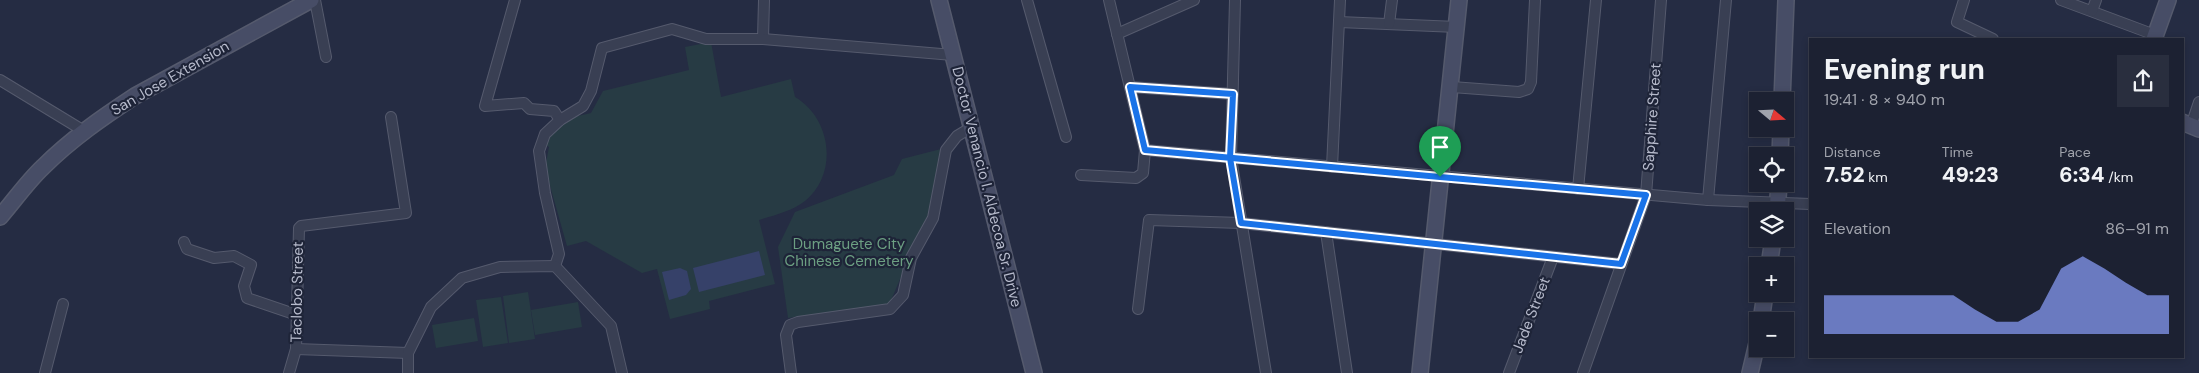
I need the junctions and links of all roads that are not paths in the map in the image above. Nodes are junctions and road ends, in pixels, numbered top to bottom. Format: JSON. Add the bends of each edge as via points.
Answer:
{"nodes":[{"id":1,"x":311,"y":0,"type":"edge"},
{"id":2,"x":515,"y":0,"type":"edge"},
{"id":3,"x":764,"y":0,"type":"edge"},
{"id":4,"x":939,"y":0,"type":"edge"},
{"id":5,"x":1027,"y":0,"type":"edge"},
{"id":6,"x":1109,"y":0,"type":"edge"},
{"id":7,"x":1235,"y":0,"type":"edge"},
{"id":8,"x":1340,"y":0,"type":"edge"},
{"id":9,"x":1392,"y":0,"type":"edge"},
{"id":10,"x":1460,"y":0,"type":"edge"},
{"id":11,"x":1535,"y":0,"type":"edge"},
{"id":12,"x":1596,"y":0,"type":"edge"},
{"id":13,"x":1661,"y":0,"type":"edge"},
{"id":14,"x":1726,"y":0,"type":"edge"},
{"id":15,"x":1786,"y":0,"type":"edge"},
{"id":16,"x":1964,"y":0,"type":"edge"},
{"id":17,"x":2061,"y":0,"type":"edge"},
{"id":18,"x":2096,"y":0,"type":"edge"},
{"id":19,"x":2168,"y":0,"type":"edge"},
{"id":20,"x":1191,"y":1,"type":"edge"},
{"id":21,"x":2092,"y":12,"type":"junction"},
{"id":22,"x":1340,"y":22,"type":"junction"},
{"id":23,"x":1389,"y":24,"type":"junction"},
{"id":24,"x":1457,"y":28,"type":"junction"},
{"id":25,"x":1117,"y":34,"type":"junction"},
{"id":26,"x":2155,"y":37,"type":"edge"},
{"id":27,"x":1991,"y":38,"type":"edge"},
{"id":28,"x":763,"y":39,"type":"junction"},
{"id":29,"x":953,"y":56,"type":"junction"},
{"id":30,"x":326,"y":57,"type":"dead end"},
{"id":31,"x":0,"y":80,"type":"edge"},
{"id":32,"x":1130,"y":87,"type":"junction"},
{"id":33,"x":1452,"y":87,"type":"junction"},
{"id":34,"x":1782,"y":92,"type":"edge"},
{"id":35,"x":1233,"y":94,"type":"junction"},
{"id":36,"x":2199,"y":102,"type":"edge"},
{"id":37,"x":391,"y":117,"type":"dead end"},
{"id":38,"x":560,"y":120,"type":"junction"},
{"id":39,"x":2191,"y":126,"type":"edge"},
{"id":40,"x":972,"y":127,"type":"junction"},
{"id":41,"x":84,"y":131,"type":"junction"},
{"id":42,"x":1066,"y":137,"type":"dead end"},
{"id":43,"x":1145,"y":150,"type":"junction"},
{"id":44,"x":1230,"y":158,"type":"junction"},
{"id":45,"x":1332,"y":167,"type":"junction"},
{"id":46,"x":1081,"y":175,"type":"dead end"},
{"id":47,"x":1440,"y":177,"type":"junction"},
{"id":48,"x":1578,"y":189,"type":"junction"},
{"id":49,"x":1646,"y":195,"type":"junction"},
{"id":50,"x":1708,"y":200,"type":"junction"},
{"id":51,"x":1749,"y":204,"type":"edge"},
{"id":52,"x":1809,"y":204,"type":"edge"},
{"id":53,"x":1794,"y":206,"type":"edge"},
{"id":54,"x":0,"y":217,"type":"edge"},
{"id":55,"x":1241,"y":223,"type":"junction"},
{"id":56,"x":1326,"y":232,"type":"junction"},
{"id":57,"x":184,"y":242,"type":"dead end"},
{"id":58,"x":1433,"y":243,"type":"junction"},
{"id":59,"x":1553,"y":257,"type":"junction"},
{"id":60,"x":1621,"y":264,"type":"junction"},
{"id":61,"x":555,"y":266,"type":"junction"},
{"id":62,"x":63,"y":304,"type":"dead end"},
{"id":63,"x":1138,"y":309,"type":"dead end"},
{"id":64,"x":296,"y":315,"type":"junction"},
{"id":65,"x":296,"y":349,"type":"junction"},
{"id":66,"x":408,"y":353,"type":"junction"},
{"id":67,"x":1754,"y":357,"type":"edge"},
{"id":68,"x":45,"y":373,"type":"edge"},
{"id":69,"x":289,"y":373,"type":"edge"},
{"id":70,"x":408,"y":373,"type":"edge"},
{"id":71,"x":622,"y":373,"type":"edge"},
{"id":72,"x":792,"y":373,"type":"edge"},
{"id":73,"x":1034,"y":373,"type":"edge"},
{"id":74,"x":1266,"y":373,"type":"edge"},
{"id":75,"x":1347,"y":373,"type":"edge"},
{"id":76,"x":1420,"y":373,"type":"edge"},
{"id":77,"x":1509,"y":373,"type":"edge"},
{"id":78,"x":1583,"y":373,"type":"edge"},
{"id":79,"x":1750,"y":373,"type":"edge"}],
"edges":[{"from":1,"to":30,"type":"street"},
{"from":1,"to":41,"type":"street","name":"San Jose Extension","via":[[136,96]]},
{"from":2,"to":38,"type":"street","via":[[485,106],[524,104],[530,109],[554,111]]},
{"from":3,"to":28,"type":"street"},
{"from":4,"to":29,"type":"street","name":"Doctor Venancio I. Aldecoa Sr. Drive"},
{"from":5,"to":42,"type":"street"},
{"from":6,"to":25,"type":"street"},
{"from":7,"to":35,"type":"street"},
{"from":8,"to":22,"type":"street"},
{"from":9,"to":23,"type":"street"},
{"from":10,"to":24,"type":"street"},
{"from":11,"to":33,"type":"street","via":[[1531,82],[1528,88],[1519,92]]},
{"from":12,"to":48,"type":"street"},
{"from":13,"to":49,"type":"street","name":"Sapphire Street"},
{"from":14,"to":50,"type":"street"},
{"from":15,"to":34,"type":"street"},
{"from":16,"to":27,"type":"street","via":[[1957,22]]},
{"from":17,"to":21,"type":"street"},
{"from":18,"to":21,"type":"street"},
{"from":19,"to":26,"type":"street"},
{"from":20,"to":25,"type":"street"},
{"from":21,"to":26,"type":"street"},
{"from":22,"to":23,"type":"street"},
{"from":22,"to":45,"type":"street"},
{"from":23,"to":24,"type":"street"},
{"from":24,"to":33,"type":"street"},
{"from":25,"to":32,"type":"street"},
{"from":28,"to":29,"type":"street"},
{"from":28,"to":38,"type":"street","via":[[706,39],[672,29],[602,48],[591,91],[583,106]]},
{"from":29,"to":40,"type":"street","name":"Doctor Venancio I. Aldecoa Sr. Drive"},
{"from":31,"to":41,"type":"street"},
{"from":32,"to":35,"type":"street"},
{"from":32,"to":43,"type":"street"},
{"from":33,"to":47,"type":"street"},
{"from":35,"to":44,"type":"street"},
{"from":36,"to":39,"type":"street"},
{"from":37,"to":64,"type":"street","name":"Taclobo Street","via":[[406,213],[301,226],[298,231]]},
{"from":38,"to":61,"type":"street","via":[[545,134],[539,151],[559,254]]},
{"from":40,"to":72,"type":"street","via":[[956,136],[946,150],[933,218],[911,258],[903,295],[890,309],[790,324],[786,335]]},
{"from":40,"to":73,"type":"street","name":"Doctor Venancio I. Aldecoa Sr. Drive"},
{"from":41,"to":54,"type":"street","name":"San Jose Extension","via":[[42,167]]},
{"from":43,"to":44,"type":"street"},
{"from":43,"to":46,"type":"street","via":[[1143,173],[1138,178]]},
{"from":44,"to":45,"type":"street"},
{"from":44,"to":55,"type":"street"},
{"from":45,"to":47,"type":"street"},
{"from":47,"to":48,"type":"street"},
{"from":47,"to":58,"type":"street"},
{"from":48,"to":49,"type":"street"},
{"from":49,"to":50,"type":"street"},
{"from":49,"to":60,"type":"street","name":"Sapphire Street"},
{"from":50,"to":51,"type":"street"},
{"from":52,"to":53,"type":"street"},
{"from":55,"to":56,"type":"street"},
{"from":55,"to":63,"type":"street","via":[[1149,220]]},
{"from":55,"to":74,"type":"street"},
{"from":56,"to":58,"type":"street"},
{"from":56,"to":75,"type":"street"},
{"from":57,"to":64,"type":"street","via":[[187,249],[204,256],[234,256],[251,265],[244,286],[247,298]]},
{"from":58,"to":59,"type":"street"},
{"from":58,"to":76,"type":"street"},
{"from":59,"to":60,"type":"street"},
{"from":59,"to":77,"type":"street","name":"Jade Street"},
{"from":60,"to":78,"type":"street","name":"Sapphire Street"},
{"from":61,"to":66,"type":"street","via":[[500,267],[462,278],[431,307]]},
{"from":61,"to":71,"type":"street","via":[[611,326]]},
{"from":62,"to":68,"type":"street"},
{"from":64,"to":65,"type":"street","name":"Taclobo Street"},
{"from":65,"to":66,"type":"street"},
{"from":65,"to":69,"type":"street","name":"Taclobo Street"},
{"from":66,"to":70,"type":"street"},
{"from":67,"to":79,"type":"street"}]}
